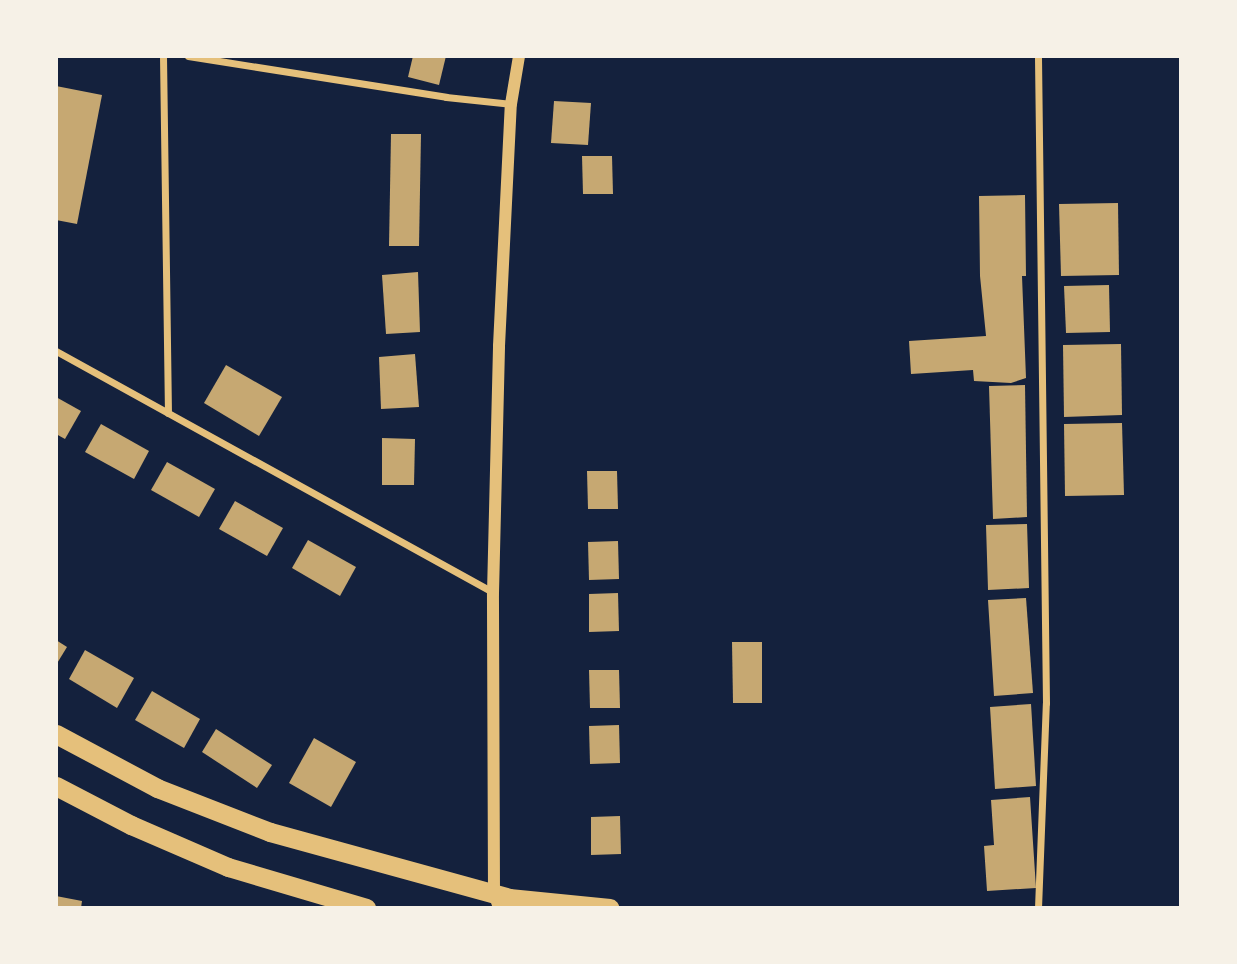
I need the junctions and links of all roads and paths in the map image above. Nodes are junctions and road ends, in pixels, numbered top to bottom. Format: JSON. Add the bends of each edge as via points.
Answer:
{"nodes":[{"id":1,"x":163,"y":56,"type":"edge"},
{"id":2,"x":188,"y":56,"type":"edge"},
{"id":3,"x":519,"y":56,"type":"edge"},
{"id":4,"x":1038,"y":56,"type":"edge"},
{"id":5,"x":511,"y":104,"type":"junction"},
{"id":6,"x":56,"y":351,"type":"edge"},
{"id":7,"x":167,"y":413,"type":"junction"},
{"id":8,"x":493,"y":593,"type":"junction"},
{"id":9,"x":56,"y":734,"type":"edge"},
{"id":10,"x":56,"y":786,"type":"edge"},
{"id":11,"x":497,"y":901,"type":"edge"},
{"id":12,"x":366,"y":908,"type":"edge"},
{"id":13,"x":610,"y":908,"type":"edge"},
{"id":14,"x":1038,"y":908,"type":"edge"}],
"edges":[{"from":1,"to":7,"type":"street"},
{"from":2,"to":5,"type":"street"},
{"from":3,"to":5,"type":"street"},
{"from":4,"to":14,"type":"street","via":[[1046,704]]},
{"from":5,"to":8,"type":"street"},
{"from":6,"to":7,"type":"street"},
{"from":7,"to":8,"type":"street"},
{"from":8,"to":11,"type":"street"},
{"from":9,"to":11,"type":"highway","via":[[157,788],[270,832]]},
{"from":10,"to":12,"type":"highway","via":[[228,867]]},
{"from":11,"to":13,"type":"highway","via":[[509,898]]}]}
